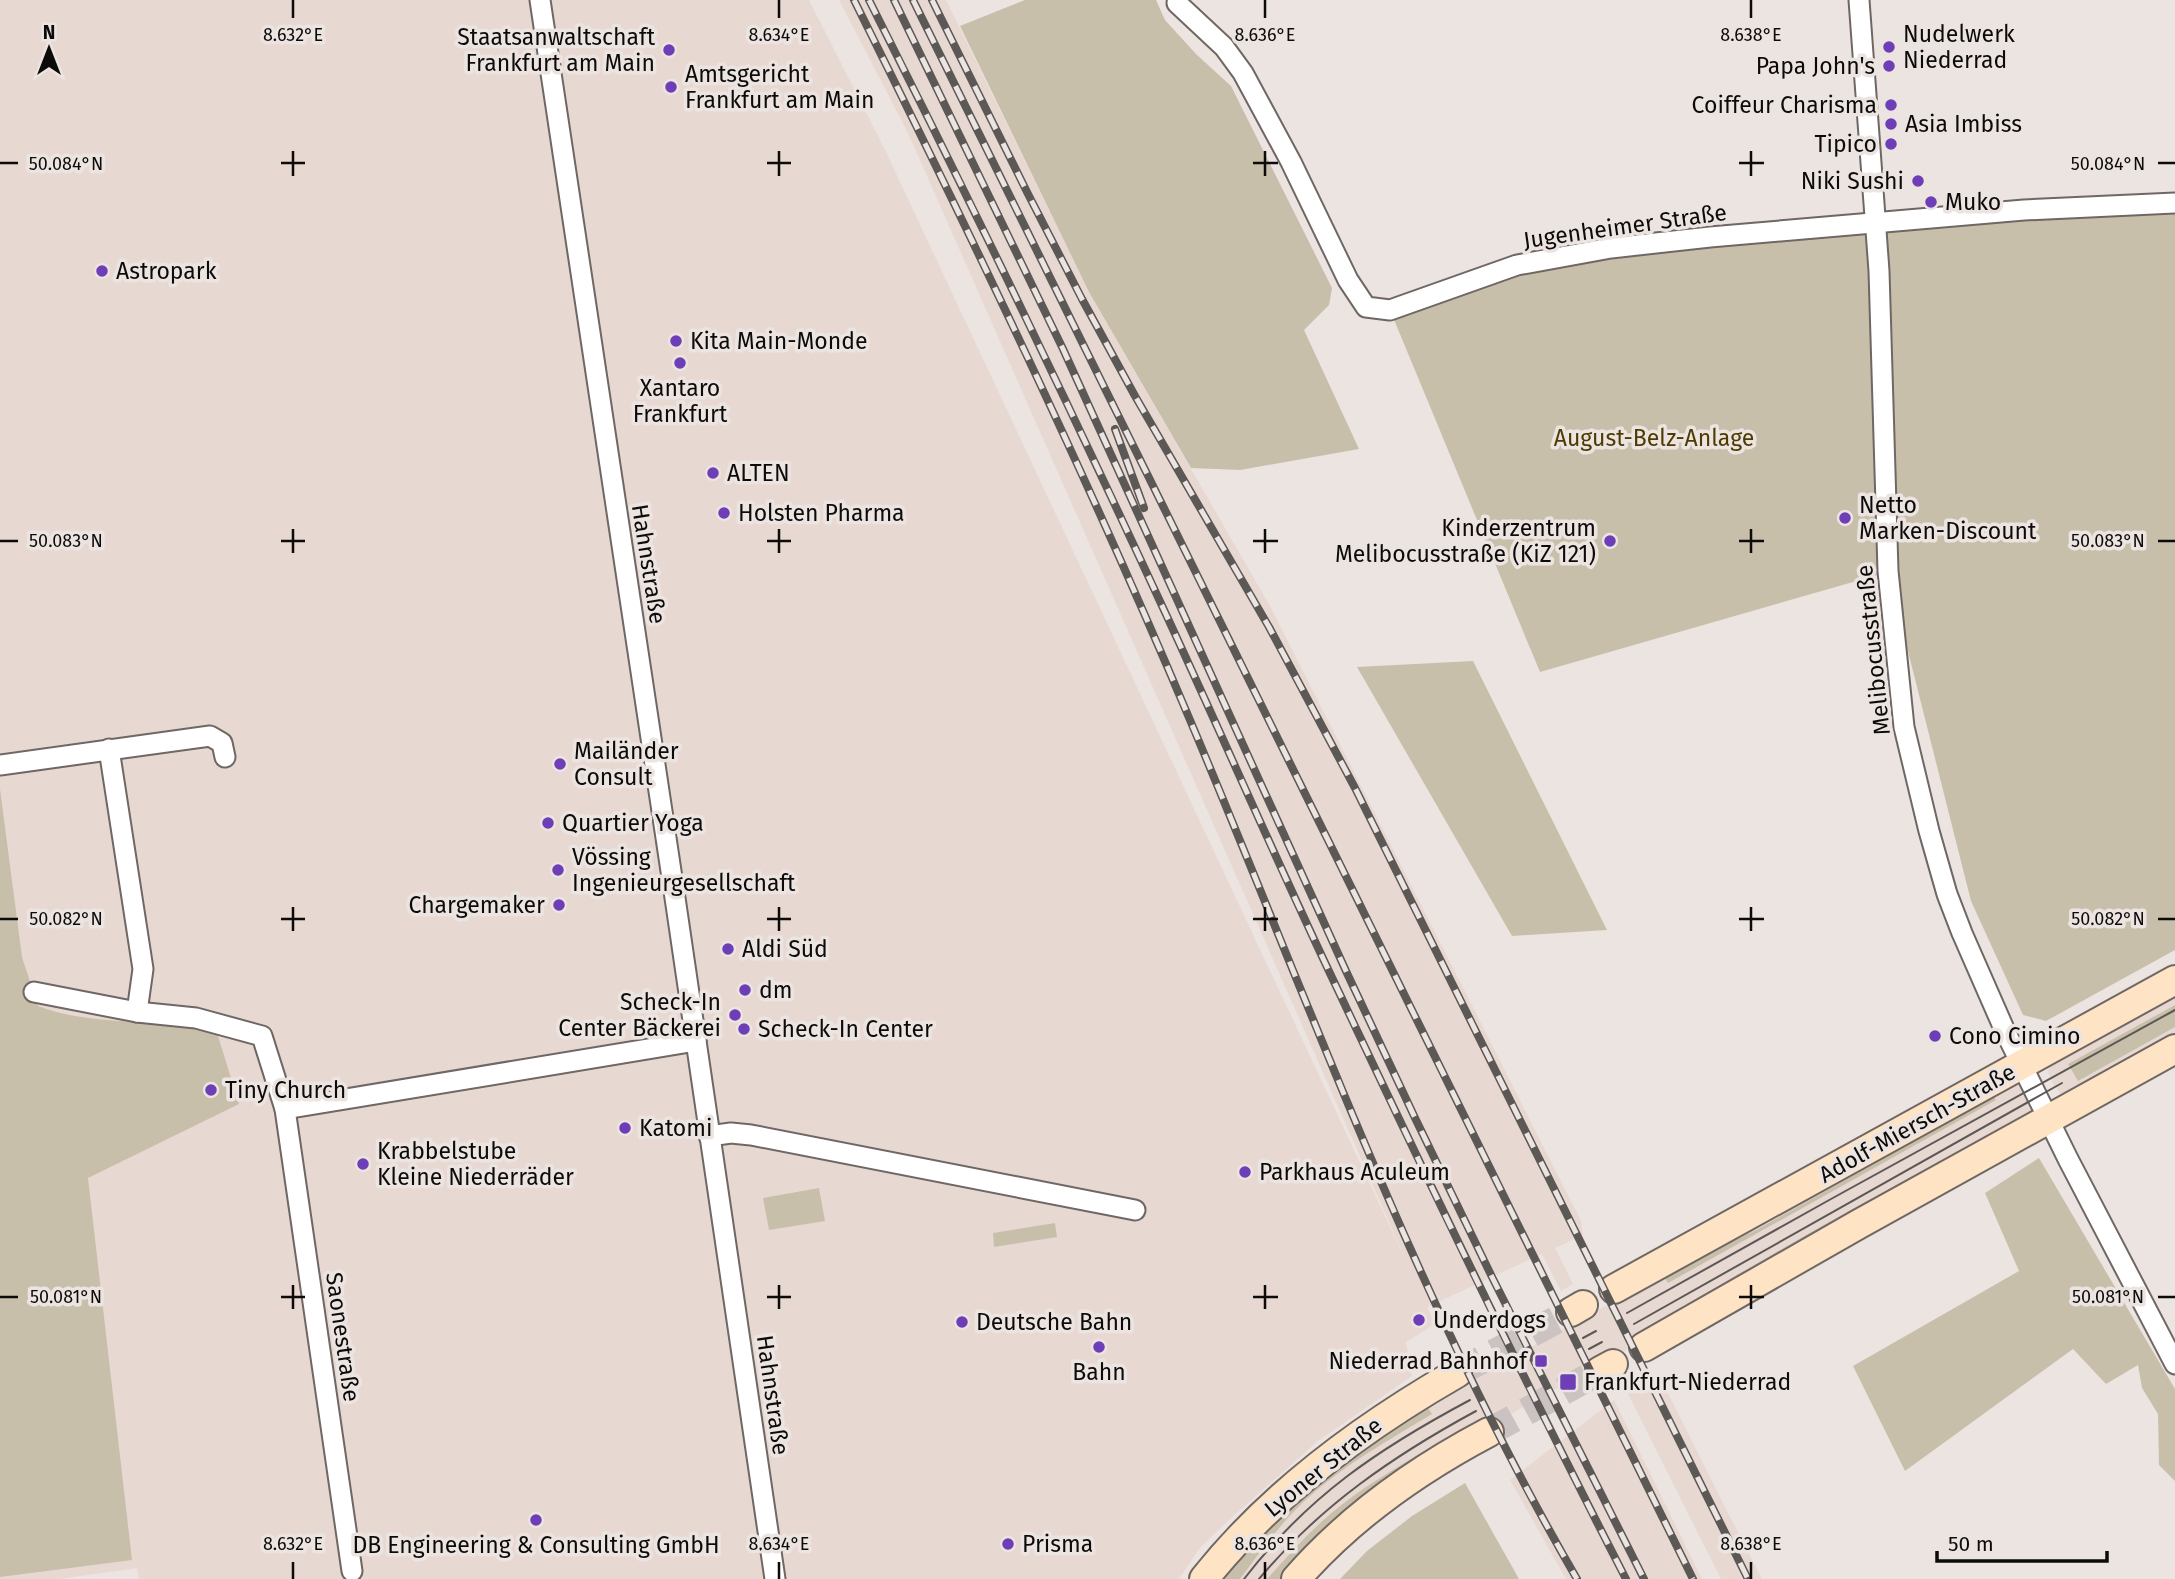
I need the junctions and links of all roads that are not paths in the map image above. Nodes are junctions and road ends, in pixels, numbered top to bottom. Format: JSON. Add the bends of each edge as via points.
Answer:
{"nodes":[{"id":1,"x":540,"y":0,"type":"edge"},
{"id":2,"x":1859,"y":0,"type":"edge"},
{"id":3,"x":1177,"y":3,"type":"dead end"},
{"id":4,"x":2175,"y":203,"type":"edge"},
{"id":5,"x":1875,"y":224,"type":"junction"},
{"id":6,"x":109,"y":749,"type":"junction"},
{"id":7,"x":225,"y":757,"type":"dead end"},
{"id":8,"x":0,"y":765,"type":"edge"},
{"id":9,"x":2175,"y":980,"type":"edge"},
{"id":10,"x":34,"y":992,"type":"dead end"},
{"id":11,"x":137,"y":1012,"type":"junction"},
{"id":12,"x":696,"y":1041,"type":"junction"},
{"id":13,"x":2175,"y":1049,"type":"edge"},
{"id":14,"x":2022,"y":1064,"type":"junction"},
{"id":15,"x":285,"y":1109,"type":"junction"},
{"id":16,"x":2048,"y":1119,"type":"junction"},
{"id":17,"x":709,"y":1136,"type":"junction"},
{"id":18,"x":1135,"y":1210,"type":"dead end"},
{"id":19,"x":1614,"y":1289,"type":"dead end"},
{"id":20,"x":1644,"y":1347,"type":"dead end"},
{"id":21,"x":2175,"y":1364,"type":"edge"},
{"id":22,"x":1457,"y":1373,"type":"tunnel mouth"},
{"id":23,"x":1489,"y":1432,"type":"tunnel mouth"},
{"id":24,"x":350,"y":1577,"type":"edge"},
{"id":25,"x":775,"y":1579,"type":"edge"},
{"id":26,"x":1204,"y":1579,"type":"edge"},
{"id":27,"x":1296,"y":1579,"type":"edge"}],
"edges":[{"from":1,"to":12,"type":"street","name":"Hahnstraße"},
{"from":2,"to":5,"type":"street","name":"Melibocusstraße"},
{"from":3,"to":5,"type":"street","name":"Jugenheimer Straße","via":[[1224,47],[1243,73],[1366,307],[1390,310],[1517,265],[1611,248]]},
{"from":4,"to":5,"type":"street","name":"Jugenheimer Straße","via":[[2024,209]]},
{"from":5,"to":14,"type":"street","name":"Melibocusstraße","via":[[1888,571],[1902,717],[1947,894]]},
{"from":6,"to":7,"type":"street","via":[[210,736],[222,743]]},
{"from":6,"to":8,"type":"street"},
{"from":6,"to":11,"type":"street","via":[[143,969]]},
{"from":9,"to":14,"type":"main road","name":"Adolf-Miersch-Straße"},
{"from":10,"to":11,"type":"street","name":"Saonestraße"},
{"from":11,"to":15,"type":"street","name":"Saonestraße","via":[[196,1018],[262,1036]]},
{"from":12,"to":15,"type":"street"},
{"from":12,"to":17,"type":"street","name":"Hahnstraße"},
{"from":13,"to":16,"type":"main road"},
{"from":14,"to":16,"type":"street","name":"Melibocusstraße"},
{"from":14,"to":19,"type":"main road","name":"Adolf-Miersch-Straße"},
{"from":15,"to":24,"type":"street","name":"Saonestraße"},
{"from":16,"to":20,"type":"main road"},
{"from":16,"to":21,"type":"street","name":"Melibocusstraße"},
{"from":17,"to":18,"type":"street","via":[[751,1135]]},
{"from":17,"to":25,"type":"street","name":"Hahnstraße"},
{"from":22,"to":26,"type":"main road","name":"Lyoner Straße","via":[[1328,1458],[1263,1516]]},
{"from":23,"to":27,"type":"main road","via":[[1363,1513]]}]}
